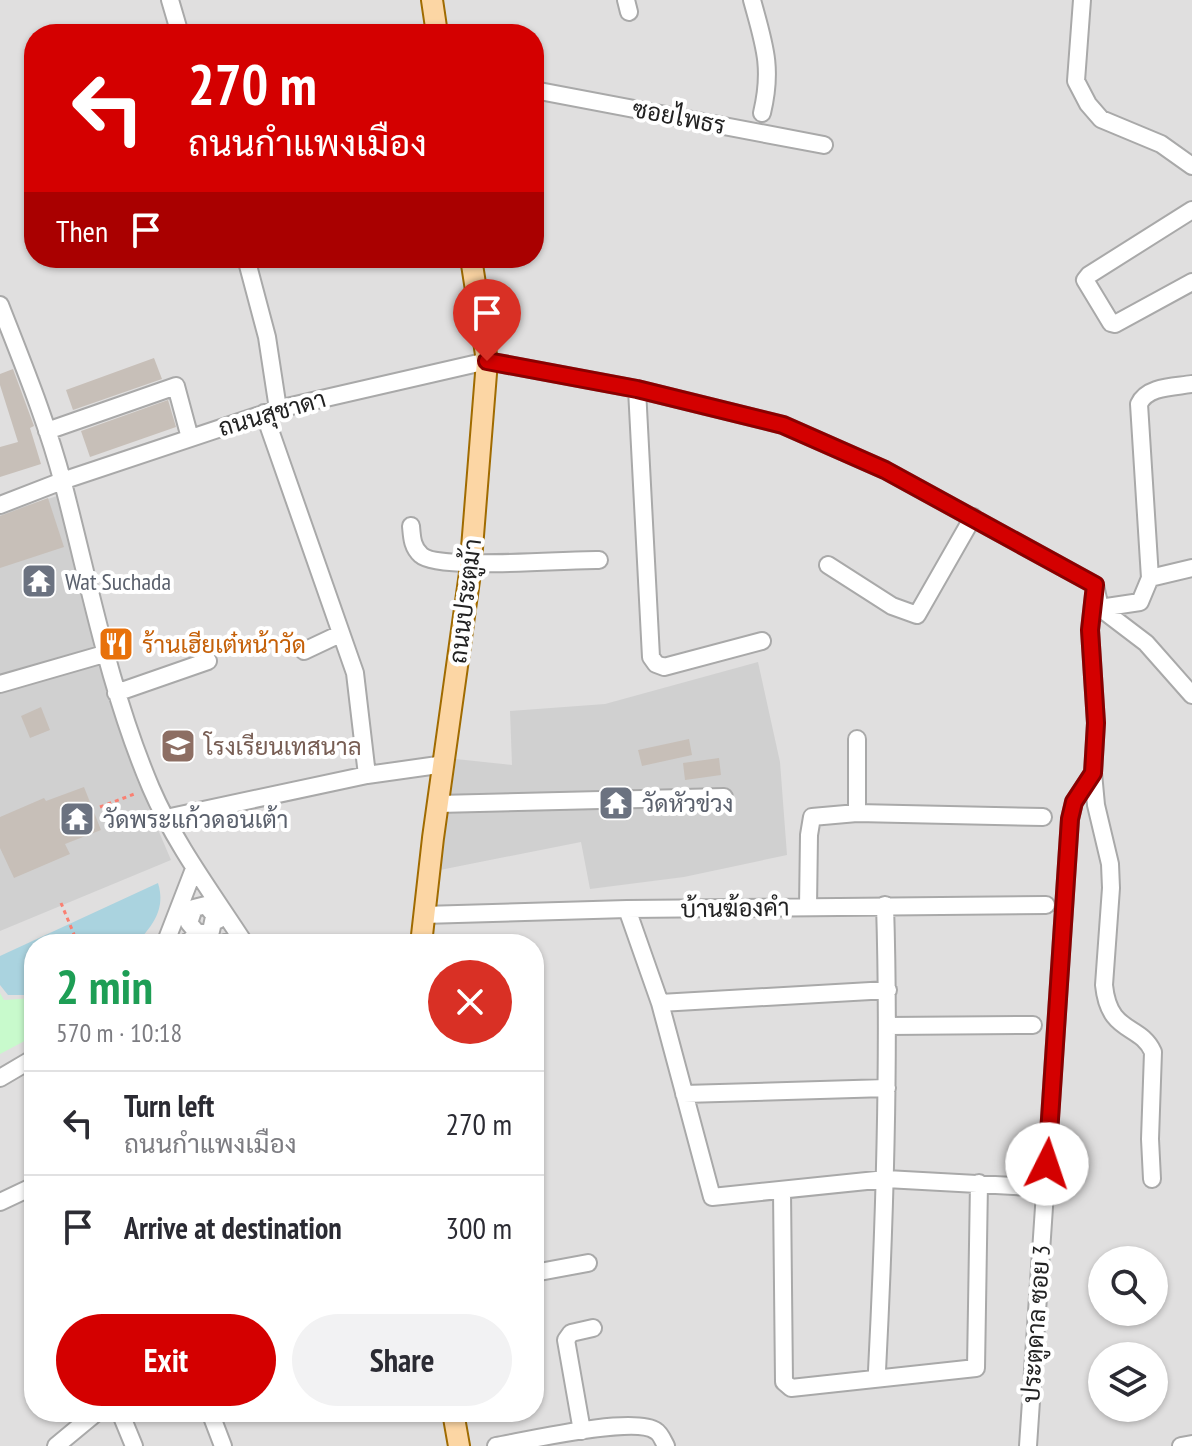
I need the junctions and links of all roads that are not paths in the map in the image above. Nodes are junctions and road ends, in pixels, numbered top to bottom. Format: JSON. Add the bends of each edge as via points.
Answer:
{"nodes":[{"id":1,"x":170,"y":0,"type":"edge"},
{"id":2,"x":432,"y":0,"type":"edge"},
{"id":3,"x":752,"y":0,"type":"edge"},
{"id":4,"x":1082,"y":0,"type":"edge"},
{"id":5,"x":177,"y":24,"type":"edge"},
{"id":6,"x":436,"y":24,"type":"edge"},
{"id":7,"x":544,"y":92,"type":"edge"},
{"id":8,"x":762,"y":113,"type":"dead end"},
{"id":9,"x":824,"y":145,"type":"dead end"},
{"id":10,"x":1192,"y":166,"type":"edge"},
{"id":11,"x":1192,"y":210,"type":"edge"},
{"id":12,"x":249,"y":268,"type":"edge"},
{"id":13,"x":473,"y":268,"type":"edge"},
{"id":14,"x":1192,"y":282,"type":"edge"},
{"id":15,"x":0,"y":305,"type":"edge"},
{"id":16,"x":487,"y":361,"type":"junction"},
{"id":17,"x":1192,"y":384,"type":"edge"},
{"id":18,"x":637,"y":389,"type":"junction"},
{"id":19,"x":271,"y":411,"type":"junction"},
{"id":20,"x":47,"y":431,"type":"junction"},
{"id":21,"x":190,"y":438,"type":"junction"},
{"id":22,"x":62,"y":481,"type":"junction"},
{"id":23,"x":0,"y":505,"type":"edge"},
{"id":24,"x":973,"y":517,"type":"junction"},
{"id":25,"x":411,"y":526,"type":"dead end"},
{"id":26,"x":599,"y":560,"type":"dead end"},
{"id":27,"x":470,"y":563,"type":"junction"},
{"id":28,"x":828,"y":565,"type":"dead end"},
{"id":29,"x":1192,"y":568,"type":"edge"},
{"id":30,"x":1150,"y":578,"type":"junction"},
{"id":31,"x":1095,"y":585,"type":"junction"},
{"id":32,"x":1100,"y":608,"type":"junction"},
{"id":33,"x":340,"y":634,"type":"junction"},
{"id":34,"x":762,"y":641,"type":"dead end"},
{"id":35,"x":304,"y":651,"type":"dead end"},
{"id":36,"x":104,"y":654,"type":"junction"},
{"id":37,"x":208,"y":661,"type":"dead end"},
{"id":38,"x":0,"y":684,"type":"edge"},
{"id":39,"x":116,"y":693,"type":"junction"},
{"id":40,"x":1192,"y":695,"type":"edge"},
{"id":41,"x":857,"y":739,"type":"dead end"},
{"id":42,"x":445,"y":764,"type":"junction"},
{"id":43,"x":1093,"y":773,"type":"junction"},
{"id":44,"x":367,"y":775,"type":"junction"},
{"id":45,"x":724,"y":797,"type":"dead end"},
{"id":46,"x":438,"y":804,"type":"junction"},
{"id":47,"x":857,"y":813,"type":"junction"},
{"id":48,"x":1043,"y":817,"type":"dead end"},
{"id":49,"x":166,"y":818,"type":"junction"},
{"id":50,"x":194,"y":869,"type":"junction"},
{"id":51,"x":885,"y":905,"type":"junction"},
{"id":52,"x":1046,"y":905,"type":"dead end"},
{"id":53,"x":808,"y":907,"type":"junction"},
{"id":54,"x":627,"y":909,"type":"junction"},
{"id":55,"x":423,"y":915,"type":"junction"},
{"id":56,"x":202,"y":926,"type":"edge"},
{"id":57,"x":169,"y":934,"type":"edge"},
{"id":58,"x":224,"y":934,"type":"edge"},
{"id":59,"x":238,"y":934,"type":"edge"},
{"id":60,"x":422,"y":934,"type":"edge"},
{"id":61,"x":888,"y":990,"type":"junction"},
{"id":62,"x":660,"y":1003,"type":"junction"},
{"id":63,"x":1033,"y":1025,"type":"dead end"},
{"id":64,"x":887,"y":1026,"type":"junction"},
{"id":65,"x":24,"y":1064,"type":"edge"},
{"id":66,"x":0,"y":1078,"type":"edge"},
{"id":67,"x":887,"y":1088,"type":"junction"},
{"id":68,"x":684,"y":1094,"type":"junction"},
{"id":69,"x":886,"y":1179,"type":"junction"},
{"id":70,"x":1152,"y":1179,"type":"dead end"},
{"id":71,"x":979,"y":1183,"type":"junction"},
{"id":72,"x":1030,"y":1187,"type":"dead end"},
{"id":73,"x":24,"y":1191,"type":"edge"},
{"id":74,"x":782,"y":1191,"type":"junction"},
{"id":75,"x":0,"y":1202,"type":"edge"},
{"id":76,"x":588,"y":1263,"type":"dead end"},
{"id":77,"x":544,"y":1271,"type":"edge"},
{"id":78,"x":593,"y":1328,"type":"dead end"},
{"id":79,"x":877,"y":1371,"type":"dead end"},
{"id":80,"x":85,"y":1422,"type":"edge"},
{"id":81,"x":124,"y":1422,"type":"edge"},
{"id":82,"x":217,"y":1422,"type":"edge"},
{"id":83,"x":455,"y":1422,"type":"edge"},
{"id":84,"x":582,"y":1431,"type":"junction"},
{"id":85,"x":1192,"y":1444,"type":"edge"},
{"id":86,"x":56,"y":1446,"type":"edge"},
{"id":87,"x":134,"y":1446,"type":"edge"},
{"id":88,"x":223,"y":1446,"type":"edge"},
{"id":89,"x":459,"y":1446,"type":"edge"},
{"id":90,"x":496,"y":1446,"type":"edge"},
{"id":91,"x":666,"y":1446,"type":"edge"},
{"id":92,"x":1028,"y":1446,"type":"edge"},
{"id":93,"x":1181,"y":1446,"type":"edge"}],
"edges":[{"from":1,"to":5,"type":"street"},
{"from":2,"to":6,"type":"main road"},
{"from":3,"to":8,"type":"street","via":[[769,64]]},
{"from":4,"to":10,"type":"street","via":[[1076,81],[1088,104],[1101,119],[1161,144]]},
{"from":7,"to":9,"type":"street","name":"ซอยไพธร"},
{"from":11,"to":14,"type":"street","via":[[1085,280],[1115,324]]},
{"from":12,"to":19,"type":"street","via":[[267,337]]},
{"from":13,"to":16,"type":"main road","name":"ถนนประตูม้า"},
{"from":15,"to":20,"type":"street"},
{"from":16,"to":18,"type":"street"},
{"from":16,"to":19,"type":"street","name":"ถนนสุชาดา"},
{"from":16,"to":27,"type":"main road","name":"ถนนประตูม้า"},
{"from":17,"to":30,"type":"street","via":[[1151,391],[1139,404]]},
{"from":18,"to":24,"type":"street","via":[[783,425]]},
{"from":18,"to":34,"type":"street","via":[[651,657],[664,667]]},
{"from":19,"to":21,"type":"street","name":"ถนนสุชาดา"},
{"from":19,"to":33,"type":"street"},
{"from":20,"to":21,"type":"street","via":[[176,386]]},
{"from":20,"to":22,"type":"street"},
{"from":21,"to":22,"type":"street","name":"ถนนสุชาดา"},
{"from":22,"to":23,"type":"street","name":"ถนนสุชาดา"},
{"from":22,"to":36,"type":"street"},
{"from":24,"to":28,"type":"street","via":[[917,615],[892,606]]},
{"from":24,"to":31,"type":"street"},
{"from":25,"to":27,"type":"street","via":[[422,556]]},
{"from":26,"to":27,"type":"street"},
{"from":27,"to":42,"type":"main road","name":"ถนนประตูม้า"},
{"from":29,"to":30,"type":"street"},
{"from":30,"to":32,"type":"street","via":[[1140,602]]},
{"from":31,"to":32,"type":"street"},
{"from":31,"to":43,"type":"street","name":"ประตูดาล ซอย 3","via":[[1090,630],[1096,723]]},
{"from":32,"to":40,"type":"street","via":[[1146,643]]},
{"from":33,"to":35,"type":"street"},
{"from":33,"to":44,"type":"street","via":[[355,673]]},
{"from":36,"to":38,"type":"street"},
{"from":36,"to":39,"type":"street"},
{"from":37,"to":39,"type":"street"},
{"from":39,"to":49,"type":"street"},
{"from":41,"to":47,"type":"street"},
{"from":42,"to":44,"type":"street"},
{"from":42,"to":46,"type":"main road","name":"ถนนประตูม้า"},
{"from":43,"to":70,"type":"street","via":[[1110,864],[1105,999],[1114,1017],[1153,1052]]},
{"from":43,"to":92,"type":"street","name":"ประตูดาล ซอย 3","via":[[1074,802],[1070,819]]},
{"from":44,"to":49,"type":"street"},
{"from":45,"to":46,"type":"street"},
{"from":46,"to":55,"type":"main road","name":"ถนนประตูม้า"},
{"from":47,"to":48,"type":"street"},
{"from":47,"to":53,"type":"street","via":[[810,820]]},
{"from":49,"to":50,"type":"street"},
{"from":50,"to":56,"type":"street"},
{"from":50,"to":57,"type":"street"},
{"from":50,"to":59,"type":"street"},
{"from":51,"to":52,"type":"street","name":"บ้านฆ้องคำ"},
{"from":51,"to":53,"type":"street","name":"บ้านฆ้องคำ"},
{"from":51,"to":61,"type":"street"},
{"from":53,"to":54,"type":"street","name":"บ้านฆ้องคำ"},
{"from":54,"to":55,"type":"street","name":"บ้านฆ้องคำ"},
{"from":54,"to":62,"type":"street"},
{"from":55,"to":60,"type":"main road","name":"ถนนประตูม้า"},
{"from":56,"to":58,"type":"street"},
{"from":61,"to":62,"type":"street"},
{"from":61,"to":64,"type":"street"},
{"from":62,"to":68,"type":"street"},
{"from":63,"to":64,"type":"street"},
{"from":64,"to":67,"type":"street"},
{"from":65,"to":66,"type":"street"},
{"from":67,"to":68,"type":"street"},
{"from":67,"to":69,"type":"street"},
{"from":68,"to":74,"type":"street","via":[[712,1197]]},
{"from":69,"to":71,"type":"street"},
{"from":69,"to":74,"type":"street"},
{"from":69,"to":79,"type":"street"},
{"from":71,"to":72,"type":"street"},
{"from":71,"to":74,"type":"street","via":[[976,1368],[791,1388],[784,1382]]},
{"from":73,"to":75,"type":"street"},
{"from":76,"to":77,"type":"street"},
{"from":78,"to":84,"type":"street","via":[[571,1333],[566,1340]]},
{"from":80,"to":86,"type":"street"},
{"from":81,"to":87,"type":"street"},
{"from":82,"to":88,"type":"street"},
{"from":83,"to":89,"type":"main road"},
{"from":84,"to":90,"type":"street"},
{"from":84,"to":91,"type":"street","via":[[637,1424],[657,1431]]},
{"from":85,"to":93,"type":"street"}]}
